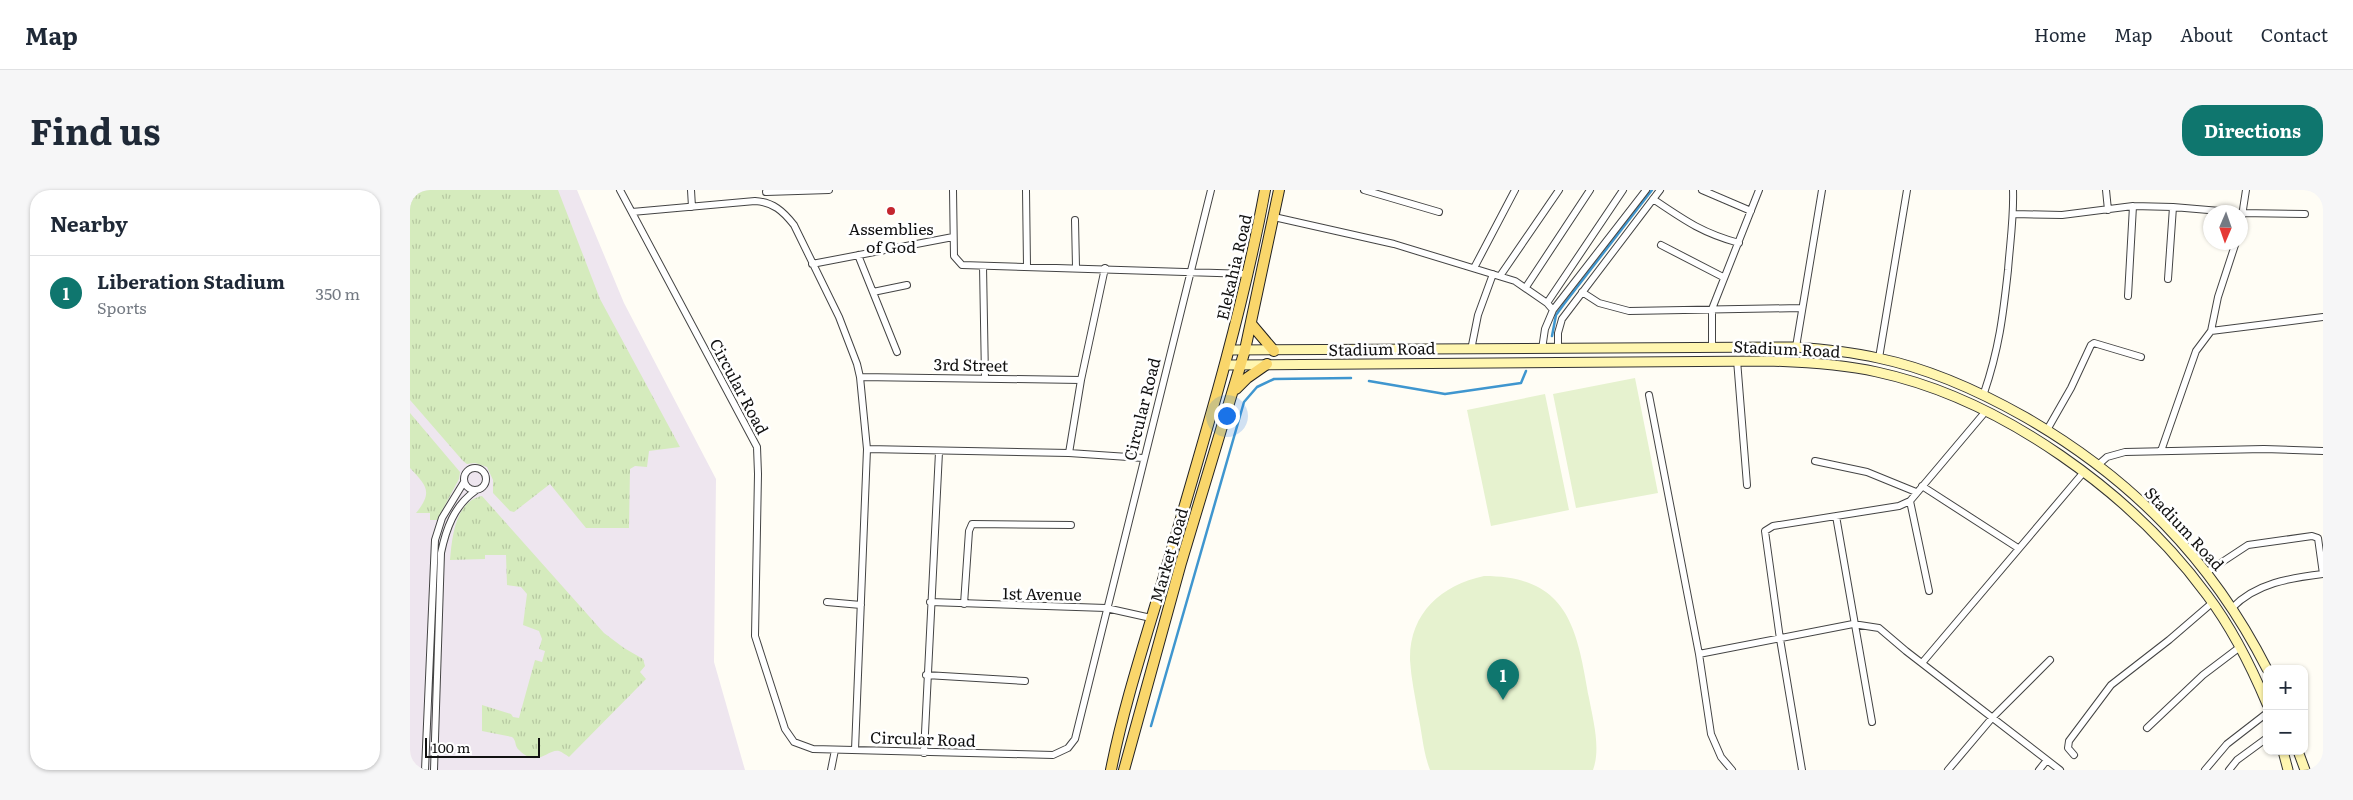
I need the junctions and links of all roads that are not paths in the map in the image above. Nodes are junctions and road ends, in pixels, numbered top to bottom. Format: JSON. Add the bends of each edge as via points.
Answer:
{"nodes":[{"id":1,"x":620,"y":190,"type":"edge"},
{"id":2,"x":691,"y":190,"type":"edge"},
{"id":3,"x":829,"y":190,"type":"edge"},
{"id":4,"x":953,"y":190,"type":"edge"},
{"id":5,"x":1026,"y":190,"type":"edge"},
{"id":6,"x":1211,"y":190,"type":"edge"},
{"id":7,"x":1265,"y":190,"type":"edge"},
{"id":8,"x":1279,"y":190,"type":"edge"},
{"id":9,"x":1364,"y":190,"type":"edge"},
{"id":10,"x":1515,"y":190,"type":"edge"},
{"id":11,"x":1559,"y":190,"type":"edge"},
{"id":12,"x":1590,"y":190,"type":"edge"},
{"id":13,"x":1622,"y":190,"type":"edge"},
{"id":14,"x":1646,"y":190,"type":"edge"},
{"id":15,"x":1660,"y":190,"type":"edge"},
{"id":16,"x":1702,"y":190,"type":"edge"},
{"id":17,"x":1759,"y":190,"type":"edge"},
{"id":18,"x":1822,"y":190,"type":"edge"},
{"id":19,"x":1907,"y":190,"type":"edge"},
{"id":20,"x":2013,"y":190,"type":"edge"},
{"id":21,"x":2106,"y":190,"type":"edge"},
{"id":22,"x":2246,"y":190,"type":"edge"},
{"id":23,"x":766,"y":191,"type":"edge"},
{"id":24,"x":1653,"y":199,"type":"junction"},
{"id":25,"x":762,"y":202,"type":"junction"},
{"id":26,"x":2243,"y":205,"type":"edge"},
{"id":27,"x":2132,"y":206,"type":"junction"},
{"id":28,"x":692,"y":207,"type":"junction"},
{"id":29,"x":2173,"y":207,"type":"junction"},
{"id":30,"x":2108,"y":210,"type":"junction"},
{"id":31,"x":2203,"y":210,"type":"edge"},
{"id":32,"x":1751,"y":211,"type":"junction"},
{"id":33,"x":632,"y":212,"type":"junction"},
{"id":34,"x":1438,"y":212,"type":"dead end"},
{"id":35,"x":2248,"y":213,"type":"edge"},
{"id":36,"x":2014,"y":214,"type":"junction"},
{"id":37,"x":2306,"y":214,"type":"dead end"},
{"id":38,"x":1274,"y":217,"type":"junction"},
{"id":39,"x":1075,"y":220,"type":"dead end"},
{"id":40,"x":953,"y":237,"type":"junction"},
{"id":41,"x":1739,"y":243,"type":"junction"},
{"id":42,"x":1661,"y":244,"type":"dead end"},
{"id":43,"x":2233,"y":250,"type":"edge"},
{"id":44,"x":858,"y":255,"type":"junction"},
{"id":45,"x":812,"y":264,"type":"junction"},
{"id":46,"x":983,"y":266,"type":"junction"},
{"id":47,"x":1027,"y":266,"type":"junction"},
{"id":48,"x":1076,"y":267,"type":"junction"},
{"id":49,"x":1105,"y":268,"type":"junction"},
{"id":50,"x":1474,"y":268,"type":"junction"},
{"id":51,"x":1190,"y":271,"type":"junction"},
{"id":52,"x":1249,"y":274,"type":"junction"},
{"id":53,"x":1497,"y":275,"type":"junction"},
{"id":54,"x":1723,"y":277,"type":"junction"},
{"id":55,"x":2168,"y":279,"type":"dead end"},
{"id":56,"x":907,"y":285,"type":"dead end"},
{"id":57,"x":1526,"y":287,"type":"junction"},
{"id":58,"x":873,"y":292,"type":"junction"},
{"id":59,"x":1582,"y":292,"type":"junction"},
{"id":60,"x":2128,"y":296,"type":"dead end"},
{"id":61,"x":1547,"y":303,"type":"junction"},
{"id":62,"x":1712,"y":308,"type":"junction"},
{"id":63,"x":1802,"y":308,"type":"junction"},
{"id":64,"x":1553,"y":310,"type":"junction"},
{"id":65,"x":2323,"y":317,"type":"edge"},
{"id":66,"x":1252,"y":325,"type":"junction"},
{"id":67,"x":2211,"y":331,"type":"junction"},
{"id":68,"x":1796,"y":347,"type":"junction"},
{"id":69,"x":1712,"y":348,"type":"junction"},
{"id":70,"x":1558,"y":349,"type":"junction"},
{"id":71,"x":1229,"y":350,"type":"junction"},
{"id":72,"x":1245,"y":350,"type":"junction"},
{"id":73,"x":1471,"y":350,"type":"junction"},
{"id":74,"x":1542,"y":350,"type":"junction"},
{"id":75,"x":1274,"y":351,"type":"junction"},
{"id":76,"x":897,"y":352,"type":"dead end"},
{"id":77,"x":2141,"y":357,"type":"dead end"},
{"id":78,"x":1879,"y":358,"type":"junction"},
{"id":79,"x":1737,"y":360,"type":"junction"},
{"id":80,"x":1267,"y":364,"type":"junction"},
{"id":81,"x":1225,"y":365,"type":"junction"},
{"id":82,"x":1241,"y":366,"type":"junction"},
{"id":83,"x":1942,"y":376,"type":"junction"},
{"id":84,"x":860,"y":377,"type":"junction"},
{"id":85,"x":985,"y":378,"type":"junction"},
{"id":86,"x":1081,"y":380,"type":"junction"},
{"id":87,"x":1936,"y":390,"type":"junction"},
{"id":88,"x":1234,"y":392,"type":"junction"},
{"id":89,"x":1984,"y":393,"type":"junction"},
{"id":90,"x":1649,"y":395,"type":"dead end"},
{"id":91,"x":1986,"y":411,"type":"junction"},
{"id":92,"x":2047,"y":430,"type":"junction"},
{"id":93,"x":867,"y":449,"type":"junction"},
{"id":94,"x":2161,"y":451,"type":"junction"},
{"id":95,"x":2323,"y":451,"type":"edge"},
{"id":96,"x":939,"y":452,"type":"junction"},
{"id":97,"x":1069,"y":453,"type":"junction"},
{"id":98,"x":1143,"y":458,"type":"junction"},
{"id":99,"x":1815,"y":461,"type":"dead end"},
{"id":100,"x":2098,"y":465,"type":"junction"},
{"id":101,"x":2083,"y":473,"type":"junction"},
{"id":102,"x":464,"y":482,"type":"junction"},
{"id":103,"x":1747,"y":485,"type":"dead end"},
{"id":104,"x":1922,"y":486,"type":"junction"},
{"id":105,"x":475,"y":491,"type":"junction"},
{"id":106,"x":1916,"y":492,"type":"junction"},
{"id":107,"x":1910,"y":501,"type":"junction"},
{"id":108,"x":1836,"y":516,"type":"junction"},
{"id":109,"x":1070,"y":525,"type":"dead end"},
{"id":110,"x":2018,"y":548,"type":"junction"},
{"id":111,"x":2207,"y":572,"type":"junction"},
{"id":112,"x":1929,"y":591,"type":"dead end"},
{"id":113,"x":827,"y":602,"type":"dead end"},
{"id":114,"x":930,"y":602,"type":"junction"},
{"id":115,"x":2212,"y":603,"type":"junction"},
{"id":116,"x":964,"y":604,"type":"junction"},
{"id":117,"x":861,"y":605,"type":"junction"},
{"id":118,"x":1106,"y":608,"type":"junction"},
{"id":119,"x":2232,"y":608,"type":"junction"},
{"id":120,"x":1152,"y":618,"type":"junction"},
{"id":121,"x":1854,"y":624,"type":"junction"},
{"id":122,"x":1780,"y":639,"type":"junction"},
{"id":123,"x":2240,"y":647,"type":"junction"},
{"id":124,"x":1699,"y":654,"type":"junction"},
{"id":125,"x":2050,"y":660,"type":"dead end"},
{"id":126,"x":1922,"y":663,"type":"junction"},
{"id":127,"x":2265,"y":665,"type":"edge"},
{"id":128,"x":926,"y":675,"type":"junction"},
{"id":129,"x":1025,"y":681,"type":"dead end"},
{"id":130,"x":2263,"y":696,"type":"edge"},
{"id":131,"x":2263,"y":716,"type":"edge"},
{"id":132,"x":1992,"y":718,"type":"junction"},
{"id":133,"x":1872,"y":722,"type":"dead end"},
{"id":134,"x":2147,"y":728,"type":"dead end"},
{"id":135,"x":2263,"y":741,"type":"edge"},
{"id":136,"x":835,"y":750,"type":"junction"},
{"id":137,"x":855,"y":750,"type":"junction"},
{"id":138,"x":924,"y":753,"type":"junction"},
{"id":139,"x":2074,"y":755,"type":"dead end"},
{"id":140,"x":2284,"y":755,"type":"edge"},
{"id":141,"x":2299,"y":755,"type":"edge"},
{"id":142,"x":2047,"y":760,"type":"junction"},
{"id":143,"x":1112,"y":768,"type":"edge"},
{"id":144,"x":425,"y":770,"type":"edge"},
{"id":145,"x":434,"y":770,"type":"edge"},
{"id":146,"x":831,"y":770,"type":"edge"},
{"id":147,"x":1124,"y":770,"type":"edge"},
{"id":148,"x":1732,"y":770,"type":"edge"},
{"id":149,"x":1802,"y":770,"type":"edge"},
{"id":150,"x":1948,"y":770,"type":"edge"},
{"id":151,"x":2039,"y":770,"type":"edge"},
{"id":152,"x":2060,"y":770,"type":"edge"},
{"id":153,"x":2205,"y":770,"type":"edge"},
{"id":154,"x":2228,"y":770,"type":"edge"},
{"id":155,"x":2288,"y":770,"type":"edge"},
{"id":156,"x":2305,"y":770,"type":"edge"}],
"edges":[{"from":1,"to":33,"type":"street","name":"Circular Road"},
{"from":2,"to":28,"type":"street"},
{"from":3,"to":23,"type":"street"},
{"from":4,"to":40,"type":"street"},
{"from":5,"to":47,"type":"street"},
{"from":6,"to":51,"type":"street","name":"Circular Road"},
{"from":7,"to":52,"type":"main road","name":"Elekahia Road"},
{"from":8,"to":38,"type":"main road","name":"Elekahia Road"},
{"from":9,"to":34,"type":"street"},
{"from":10,"to":50,"type":"street"},
{"from":11,"to":53,"type":"street"},
{"from":12,"to":57,"type":"street"},
{"from":13,"to":61,"type":"street"},
{"from":14,"to":64,"type":"street"},
{"from":15,"to":24,"type":"street"},
{"from":16,"to":32,"type":"street"},
{"from":17,"to":32,"type":"street"},
{"from":18,"to":63,"type":"street"},
{"from":19,"to":78,"type":"street"},
{"from":20,"to":36,"type":"street"},
{"from":21,"to":30,"type":"street"},
{"from":22,"to":26,"type":"street"},
{"from":23,"to":25,"type":"street"},
{"from":24,"to":41,"type":"street","via":[[1693,227]]},
{"from":24,"to":59,"type":"street"},
{"from":25,"to":28,"type":"street"},
{"from":25,"to":45,"type":"street","via":[[787,216]]},
{"from":27,"to":29,"type":"street"},
{"from":27,"to":30,"type":"street"},
{"from":27,"to":60,"type":"street"},
{"from":28,"to":33,"type":"street"},
{"from":29,"to":31,"type":"street"},
{"from":29,"to":55,"type":"street"},
{"from":30,"to":36,"type":"street","via":[[2062,215]]},
{"from":32,"to":41,"type":"street"},
{"from":33,"to":136,"type":"street","name":"Circular Road","via":[[757,447],[755,636],[785,729],[801,746]]},
{"from":35,"to":37,"type":"street"},
{"from":36,"to":89,"type":"street","via":[[2003,321],[1997,354]]},
{"from":38,"to":50,"type":"street","via":[[1394,244]]},
{"from":38,"to":66,"type":"main road","name":"Elekahia Road"},
{"from":39,"to":48,"type":"street"},
{"from":40,"to":44,"type":"street"},
{"from":40,"to":46,"type":"street","via":[[954,256],[958,262],[967,266]]},
{"from":41,"to":54,"type":"street"},
{"from":42,"to":54,"type":"street"},
{"from":43,"to":67,"type":"street"},
{"from":44,"to":45,"type":"street"},
{"from":44,"to":58,"type":"street"},
{"from":45,"to":84,"type":"street","via":[[838,317]]},
{"from":46,"to":47,"type":"street"},
{"from":46,"to":85,"type":"street"},
{"from":47,"to":48,"type":"street"},
{"from":48,"to":49,"type":"street"},
{"from":49,"to":51,"type":"street"},
{"from":49,"to":86,"type":"street"},
{"from":50,"to":53,"type":"street"},
{"from":51,"to":52,"type":"street"},
{"from":51,"to":98,"type":"street","name":"Circular Road"},
{"from":52,"to":71,"type":"main road","name":"Elekahia Road"},
{"from":53,"to":57,"type":"street"},
{"from":53,"to":73,"type":"street","via":[[1473,331]]},
{"from":54,"to":62,"type":"street"},
{"from":56,"to":58,"type":"street"},
{"from":57,"to":61,"type":"street"},
{"from":58,"to":76,"type":"street"},
{"from":59,"to":62,"type":"street","via":[[1599,303],[1629,311]]},
{"from":59,"to":70,"type":"street","via":[[1560,325]]},
{"from":61,"to":64,"type":"street"},
{"from":62,"to":63,"type":"street"},
{"from":62,"to":69,"type":"street"},
{"from":63,"to":68,"type":"street"},
{"from":64,"to":74,"type":"street","via":[[1545,329]]},
{"from":65,"to":67,"type":"street"},
{"from":66,"to":72,"type":"main road","name":"Elekahia Road"},
{"from":66,"to":75,"type":"main road"},
{"from":67,"to":94,"type":"street","via":[[2196,351]]},
{"from":68,"to":69,"type":"main road","name":"Stadium Road"},
{"from":68,"to":78,"type":"main road","name":"Stadium Road"},
{"from":69,"to":70,"type":"main road","name":"Stadium Road"},
{"from":70,"to":74,"type":"main road","name":"Stadium Road"},
{"from":71,"to":72,"type":"main road","name":"Stadium Road"},
{"from":71,"to":81,"type":"main road","name":"Market Road"},
{"from":72,"to":75,"type":"main road","name":"Stadium Road"},
{"from":72,"to":82,"type":"main road","name":"Market Road"},
{"from":73,"to":74,"type":"main road","name":"Stadium Road"},
{"from":73,"to":75,"type":"main road","name":"Stadium Road"},
{"from":77,"to":92,"type":"street","via":[[2094,343]]},
{"from":78,"to":83,"type":"main road","name":"Stadium Road"},
{"from":79,"to":80,"type":"main road","name":"Stadium Road"},
{"from":79,"to":87,"type":"main road","name":"Stadium Road","via":[[1841,365],[1879,372]]},
{"from":79,"to":103,"type":"street"},
{"from":80,"to":82,"type":"main road","name":"Stadium Road"},
{"from":80,"to":88,"type":"main road"},
{"from":81,"to":82,"type":"main road","name":"Stadium Road"},
{"from":81,"to":120,"type":"main road","name":"Market Road"},
{"from":82,"to":88,"type":"main road","name":"Market Road"},
{"from":83,"to":87,"type":"main road"},
{"from":83,"to":89,"type":"main road","name":"Stadium Road"},
{"from":84,"to":85,"type":"street","name":"3rd Street"},
{"from":84,"to":93,"type":"street"},
{"from":85,"to":86,"type":"street","name":"3rd Street"},
{"from":86,"to":97,"type":"street"},
{"from":87,"to":91,"type":"main road","name":"Stadium Road"},
{"from":88,"to":147,"type":"main road","name":"Market Road","via":[[1181,563]]},
{"from":89,"to":92,"type":"main road","name":"Stadium Road"},
{"from":90,"to":124,"type":"street"},
{"from":91,"to":101,"type":"main road","name":"Stadium Road"},
{"from":91,"to":104,"type":"street"},
{"from":92,"to":100,"type":"main road","name":"Stadium Road"},
{"from":93,"to":96,"type":"street"},
{"from":93,"to":117,"type":"street"},
{"from":94,"to":95,"type":"street"},
{"from":94,"to":100,"type":"street","via":[[2114,454]]},
{"from":96,"to":97,"type":"street"},
{"from":96,"to":114,"type":"street"},
{"from":97,"to":98,"type":"street"},
{"from":98,"to":118,"type":"street","name":"Circular Road"},
{"from":99,"to":106,"type":"street","via":[[1867,472]]},
{"from":100,"to":111,"type":"main road","name":"Stadium Road","via":[[2152,510]]},
{"from":101,"to":110,"type":"street"},
{"from":101,"to":115,"type":"main road","name":"Stadium Road","via":[[2120,502],[2167,547]]},
{"from":102,"to":105,"type":"street","via":[[468,489]]},
{"from":102,"to":105,"type":"street","via":[[463,477],[469,470],[482,470],[486,475],[485,485]]},
{"from":102,"to":144,"type":"street","via":[[442,518],[435,540]]},
{"from":104,"to":106,"type":"street"},
{"from":104,"to":110,"type":"street"},
{"from":105,"to":145,"type":"street","via":[[456,510],[441,553]]},
{"from":106,"to":107,"type":"street"},
{"from":107,"to":108,"type":"street","via":[[1899,506]]},
{"from":107,"to":112,"type":"street"},
{"from":108,"to":121,"type":"street"},
{"from":108,"to":122,"type":"street","via":[[1773,526],[1765,531]]},
{"from":109,"to":116,"type":"street","via":[[972,524]]},
{"from":110,"to":126,"type":"street"},
{"from":111,"to":119,"type":"main road","name":"Stadium Road"},
{"from":111,"to":119,"type":"street","via":[[2248,545],[2312,536],[2318,538],[2323,574],[2274,582],[2243,597]]},
{"from":113,"to":117,"type":"street"},
{"from":114,"to":116,"type":"street","name":"1st Avenue"},
{"from":114,"to":128,"type":"street"},
{"from":115,"to":123,"type":"main road","name":"Stadium Road"},
{"from":115,"to":139,"type":"street","via":[[2111,685],[2069,741],[2068,748]]},
{"from":116,"to":118,"type":"street","name":"1st Avenue"},
{"from":117,"to":137,"type":"street"},
{"from":118,"to":120,"type":"street","name":"1st Avenue"},
{"from":118,"to":138,"type":"street","name":"Circular Road","via":[[1075,739],[1062,753]]},
{"from":119,"to":127,"type":"main road","name":"Stadium Road"},
{"from":120,"to":143,"type":"main road","name":"Market Road"},
{"from":121,"to":122,"type":"street"},
{"from":121,"to":126,"type":"street","via":[[1879,628]]},
{"from":121,"to":133,"type":"street"},
{"from":122,"to":124,"type":"street"},
{"from":122,"to":149,"type":"street"},
{"from":123,"to":130,"type":"main road","name":"Stadium Road"},
{"from":123,"to":134,"type":"street","via":[[2203,675]]},
{"from":124,"to":148,"type":"street","via":[[1711,734],[1720,758]]},
{"from":125,"to":132,"type":"street"},
{"from":126,"to":132,"type":"street"},
{"from":128,"to":129,"type":"street"},
{"from":128,"to":138,"type":"street"},
{"from":131,"to":153,"type":"street","via":[[2227,744]]},
{"from":132,"to":142,"type":"street"},
{"from":132,"to":150,"type":"street"},
{"from":135,"to":154,"type":"street"},
{"from":136,"to":137,"type":"street","name":"Circular Road"},
{"from":136,"to":146,"type":"street"},
{"from":137,"to":138,"type":"street","name":"Circular Road"},
{"from":140,"to":155,"type":"main road"},
{"from":141,"to":156,"type":"main road"},
{"from":142,"to":151,"type":"street"},
{"from":142,"to":152,"type":"street"}]}
